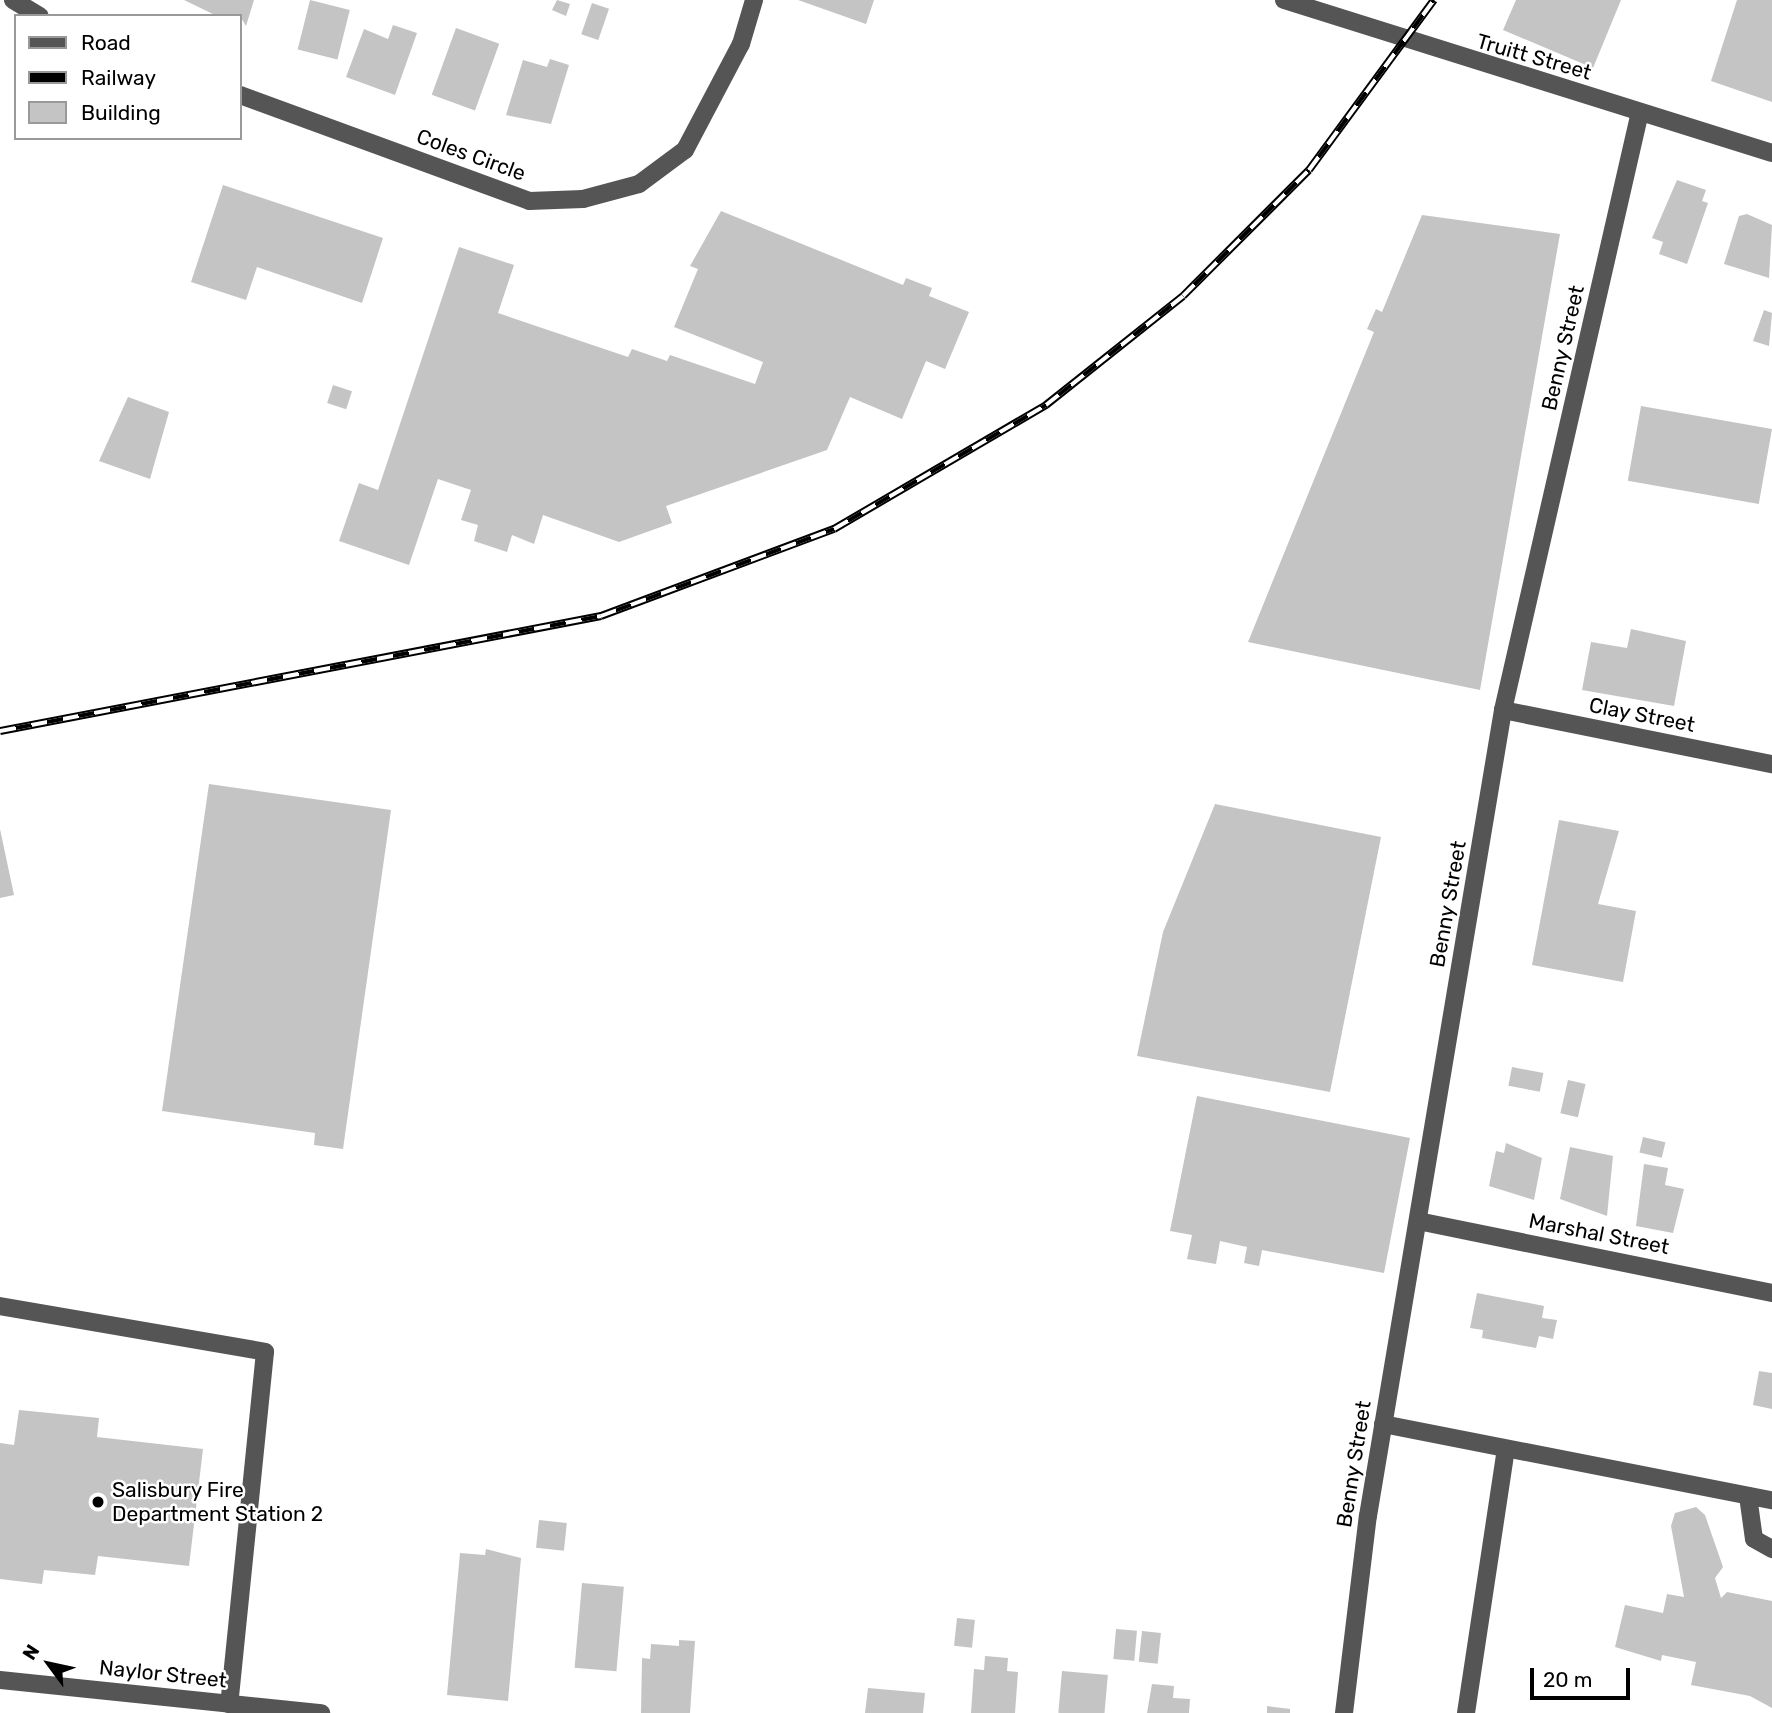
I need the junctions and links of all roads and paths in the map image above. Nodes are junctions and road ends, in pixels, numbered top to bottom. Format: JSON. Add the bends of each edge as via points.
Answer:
{"nodes":[{"id":1,"x":13,"y":0,"type":"edge"},
{"id":2,"x":754,"y":0,"type":"edge"},
{"id":3,"x":1284,"y":0,"type":"edge"},
{"id":4,"x":37,"y":14,"type":"edge"},
{"id":5,"x":242,"y":96,"type":"edge"},
{"id":6,"x":1640,"y":112,"type":"junction"},
{"id":7,"x":1772,"y":153,"type":"edge"},
{"id":8,"x":1503,"y":710,"type":"junction"},
{"id":9,"x":1772,"y":764,"type":"edge"},
{"id":10,"x":1418,"y":1221,"type":"junction"},
{"id":11,"x":1772,"y":1293,"type":"edge"},
{"id":12,"x":0,"y":1306,"type":"edge"},
{"id":13,"x":1383,"y":1424,"type":"junction"},
{"id":14,"x":1506,"y":1449,"type":"junction"},
{"id":15,"x":1748,"y":1496,"type":"junction"},
{"id":16,"x":1772,"y":1500,"type":"edge"},
{"id":17,"x":1772,"y":1549,"type":"edge"},
{"id":18,"x":0,"y":1680,"type":"edge"},
{"id":19,"x":229,"y":1704,"type":"junction"},
{"id":20,"x":321,"y":1713,"type":"edge"},
{"id":21,"x":1344,"y":1713,"type":"edge"},
{"id":22,"x":1466,"y":1713,"type":"edge"}],
"edges":[{"from":1,"to":4,"type":"street"},
{"from":2,"to":5,"type":"street","name":"Coles Circle","via":[[741,44],[685,150],[639,184],[583,200],[529,201]]},
{"from":3,"to":6,"type":"street","name":"Truitt Street"},
{"from":6,"to":7,"type":"street","name":"Truitt Street"},
{"from":6,"to":8,"type":"street","name":"Benny Street"},
{"from":8,"to":9,"type":"street","name":"Clay Street"},
{"from":8,"to":10,"type":"street","name":"Benny Street"},
{"from":10,"to":11,"type":"street","name":"Marshal Street"},
{"from":10,"to":13,"type":"street","name":"Benny Street"},
{"from":12,"to":19,"type":"street","via":[[265,1352]]},
{"from":13,"to":14,"type":"street"},
{"from":13,"to":21,"type":"street","name":"Benny Street"},
{"from":14,"to":15,"type":"street"},
{"from":14,"to":22,"type":"street"},
{"from":15,"to":16,"type":"street"},
{"from":15,"to":17,"type":"street","via":[[1754,1539]]},
{"from":18,"to":19,"type":"street","name":"Naylor Street"},
{"from":19,"to":20,"type":"street","name":"Naylor Street"}]}
